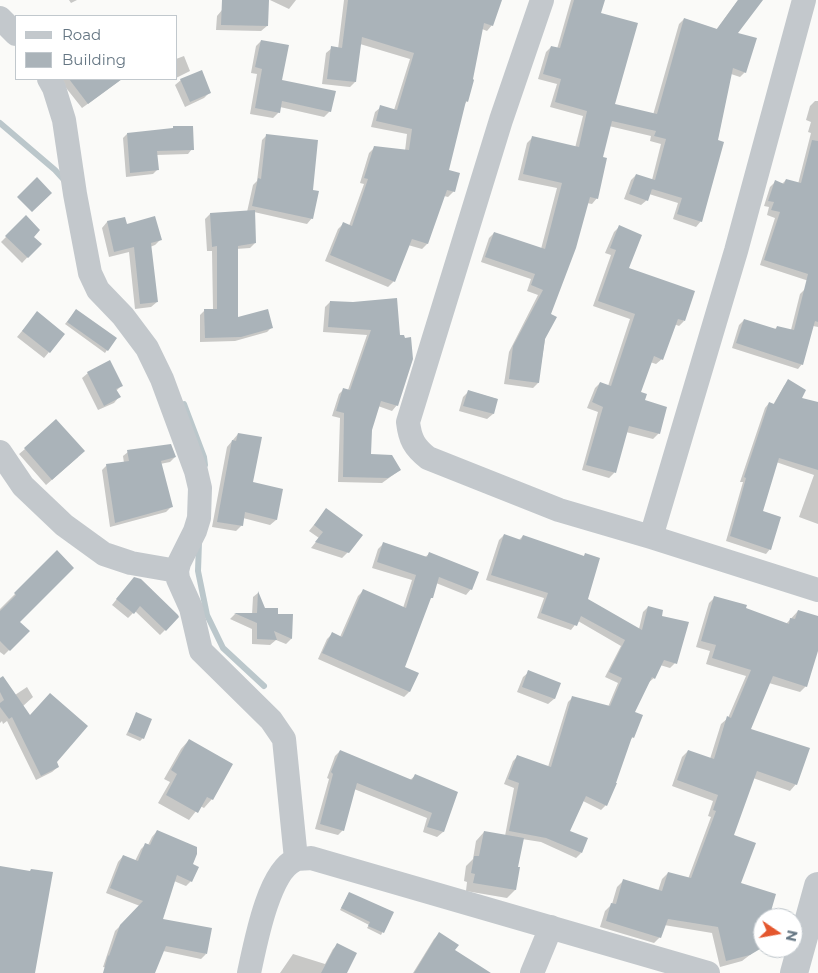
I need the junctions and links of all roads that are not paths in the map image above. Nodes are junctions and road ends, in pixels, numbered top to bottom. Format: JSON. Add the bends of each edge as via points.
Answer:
{"nodes":[{"id":1,"x":542,"y":0,"type":"edge"},
{"id":2,"x":804,"y":0,"type":"edge"},
{"id":3,"x":0,"y":18,"type":"edge"},
{"id":4,"x":15,"y":33,"type":"edge"},
{"id":5,"x":50,"y":80,"type":"edge"},
{"id":6,"x":0,"y":452,"type":"edge"},
{"id":7,"x":652,"y":537,"type":"junction"},
{"id":8,"x":177,"y":571,"type":"junction"},
{"id":9,"x":818,"y":590,"type":"edge"},
{"id":10,"x":296,"y":859,"type":"junction"},
{"id":11,"x":818,"y":886,"type":"edge"},
{"id":12,"x":551,"y":927,"type":"junction"},
{"id":13,"x":248,"y":973,"type":"edge"},
{"id":14,"x":532,"y":973,"type":"edge"},
{"id":15,"x":708,"y":973,"type":"edge"},
{"id":16,"x":794,"y":973,"type":"edge"}],
"edges":[{"from":1,"to":7,"type":"street","via":[[501,120],[408,422],[410,437],[416,449],[428,458],[559,510]]},
{"from":2,"to":7,"type":"street","via":[[736,252]]},
{"from":3,"to":4,"type":"street"},
{"from":5,"to":8,"type":"street","via":[[64,120],[90,273],[98,290],[147,348],[196,471],[200,488],[199,518]]},
{"from":6,"to":8,"type":"street","via":[[23,486],[64,525],[104,554],[130,563]]},
{"from":7,"to":9,"type":"street"},
{"from":8,"to":10,"type":"street","via":[[191,608],[201,651],[271,720],[284,739]]},
{"from":10,"to":12,"type":"street","via":[[310,858]]},
{"from":10,"to":13,"type":"street","via":[[282,870],[272,888]]},
{"from":11,"to":16,"type":"street"},
{"from":12,"to":14,"type":"street"},
{"from":12,"to":15,"type":"street"}]}
